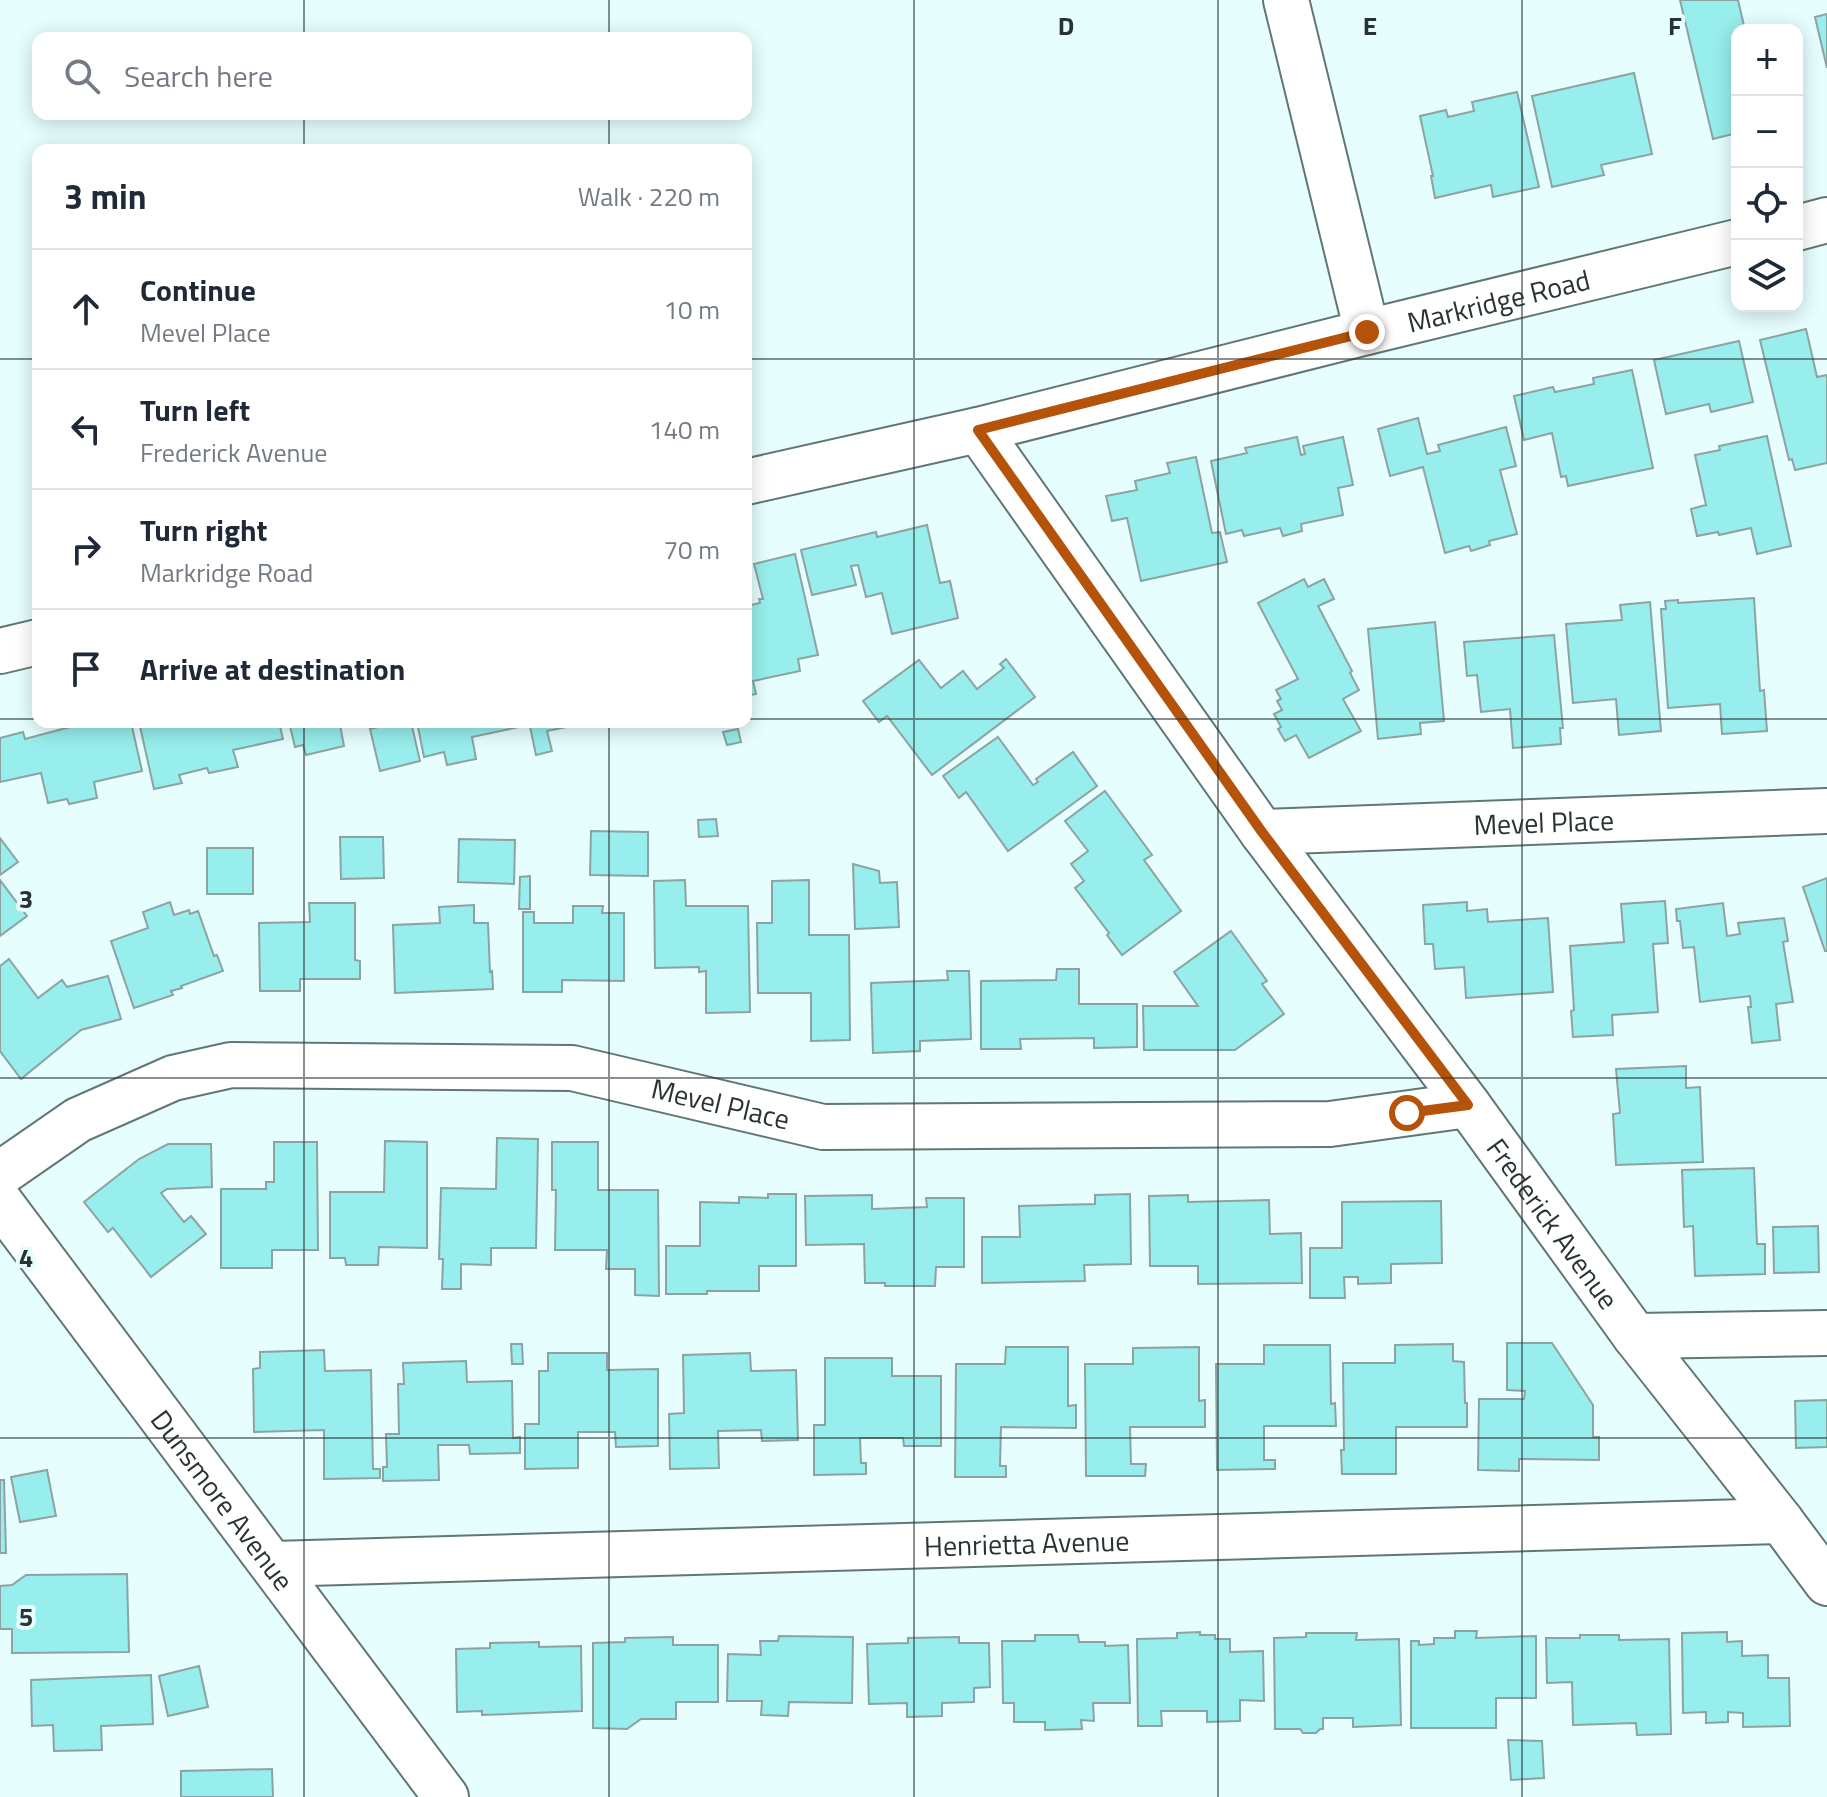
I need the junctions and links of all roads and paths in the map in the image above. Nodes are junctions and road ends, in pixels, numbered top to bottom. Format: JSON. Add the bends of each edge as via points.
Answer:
{"nodes":[{"id":1,"x":1286,"y":0,"type":"edge"},
{"id":2,"x":1827,"y":220,"type":"edge"},
{"id":3,"x":1803,"y":226,"type":"edge"},
{"id":4,"x":1731,"y":243,"type":"edge"},
{"id":5,"x":1367,"y":332,"type":"junction"},
{"id":6,"x":978,"y":430,"type":"junction"},
{"id":7,"x":752,"y":481,"type":"edge"},
{"id":8,"x":32,"y":643,"type":"edge"},
{"id":9,"x":0,"y":651,"type":"edge"},
{"id":10,"x":1827,"y":811,"type":"edge"},
{"id":11,"x":1262,"y":832,"type":"junction"},
{"id":12,"x":1468,"y":1105,"type":"junction"},
{"id":13,"x":0,"y":1174,"type":"edge"},
{"id":14,"x":0,"y":1202,"type":"edge"},
{"id":15,"x":1827,"y":1333,"type":"edge"},
{"id":16,"x":1635,"y":1336,"type":"junction"},
{"id":17,"x":1781,"y":1521,"type":"junction"},
{"id":18,"x":273,"y":1564,"type":"junction"},
{"id":19,"x":1827,"y":1583,"type":"edge"},
{"id":20,"x":446,"y":1797,"type":"edge"}],
"edges":[{"from":1,"to":5,"type":"street"},
{"from":2,"to":3,"type":"street"},
{"from":4,"to":5,"type":"street","name":"Markridge Road"},
{"from":5,"to":6,"type":"street","name":"Markridge Road"},
{"from":6,"to":7,"type":"street","name":"Markridge Road"},
{"from":6,"to":11,"type":"street","name":"Frederick Avenue"},
{"from":8,"to":9,"type":"street"},
{"from":10,"to":11,"type":"street","name":"Mevel Place"},
{"from":11,"to":12,"type":"street","name":"Frederick Avenue"},
{"from":12,"to":13,"type":"street","name":"Mevel Place","via":[[1330,1124],[823,1127],[572,1068],[231,1065],[173,1078],[78,1120]]},
{"from":12,"to":16,"type":"street","name":"Frederick Avenue"},
{"from":14,"to":18,"type":"street","name":"Dunsmore Avenue"},
{"from":15,"to":16,"type":"street"},
{"from":16,"to":17,"type":"street","name":"Frederick Avenue"},
{"from":17,"to":18,"type":"street","name":"Henrietta Avenue"},
{"from":17,"to":19,"type":"street","name":"Frederick Avenue"},
{"from":18,"to":20,"type":"street","name":"Dunsmore Avenue"}]}
